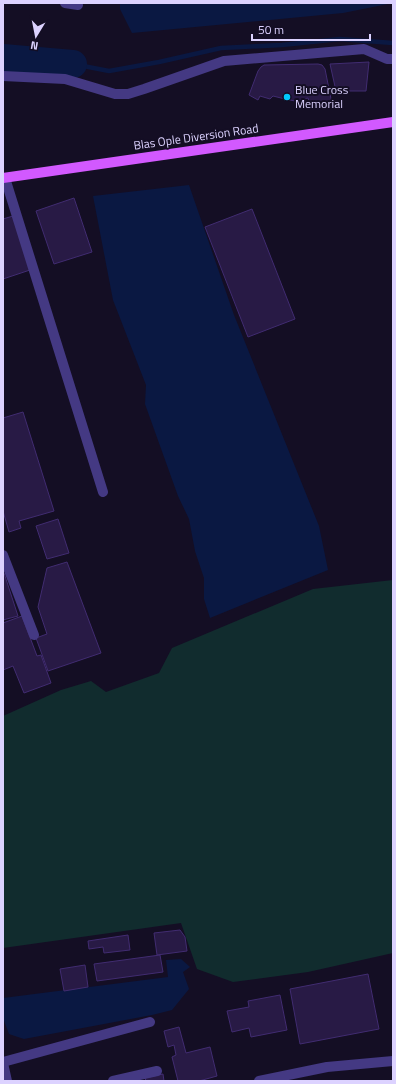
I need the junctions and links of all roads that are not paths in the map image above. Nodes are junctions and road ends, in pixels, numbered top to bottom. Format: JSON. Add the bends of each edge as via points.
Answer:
{"nodes":[{"id":1,"x":65,"y":3,"type":"edge"},
{"id":2,"x":78,"y":5,"type":"dead end"},
{"id":3,"x":393,"y":59,"type":"edge"},
{"id":4,"x":3,"y":76,"type":"edge"},
{"id":5,"x":393,"y":122,"type":"edge"},
{"id":6,"x":4,"y":178,"type":"edge"},
{"id":7,"x":103,"y":492,"type":"dead end"},
{"id":8,"x":3,"y":555,"type":"edge"},
{"id":9,"x":34,"y":635,"type":"dead end"},
{"id":10,"x":150,"y":1022,"type":"dead end"},
{"id":11,"x":393,"y":1061,"type":"edge"},
{"id":12,"x":3,"y":1062,"type":"edge"},
{"id":13,"x":157,"y":1070,"type":"dead end"},
{"id":14,"x":7,"y":1081,"type":"edge"},
{"id":15,"x":113,"y":1081,"type":"edge"},
{"id":16,"x":262,"y":1081,"type":"edge"}],
"edges":[{"from":1,"to":2,"type":"street"},
{"from":3,"to":4,"type":"street","via":[[364,49],[224,60],[128,94],[115,94],[65,79]]},
{"from":5,"to":6,"type":"main road","name":"Blas Ople Diversion Road"},
{"from":6,"to":7,"type":"street"},
{"from":8,"to":9,"type":"street"},
{"from":10,"to":12,"type":"street"},
{"from":11,"to":16,"type":"street","via":[[327,1067]]},
{"from":12,"to":14,"type":"street"},
{"from":13,"to":15,"type":"street"}]}
